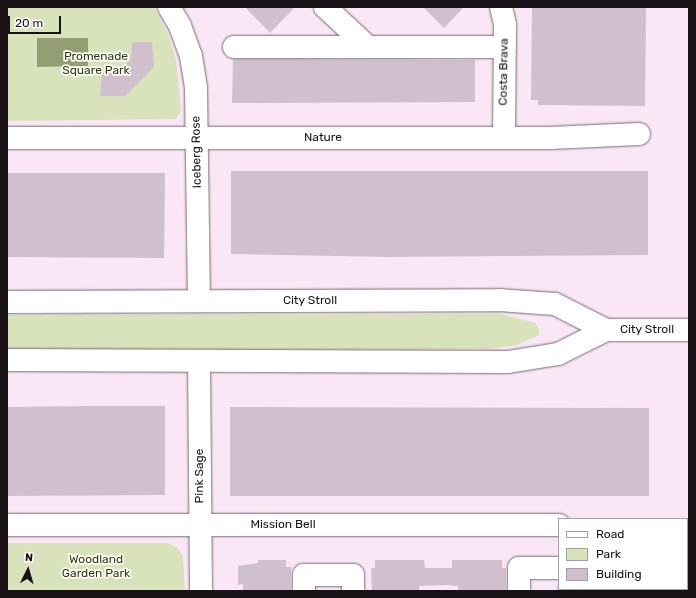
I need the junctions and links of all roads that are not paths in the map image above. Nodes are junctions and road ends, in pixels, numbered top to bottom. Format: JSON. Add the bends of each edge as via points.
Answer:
{"nodes":[{"id":1,"x":169,"y":7,"type":"edge"},
{"id":2,"x":325,"y":7,"type":"edge"},
{"id":3,"x":501,"y":7,"type":"edge"},
{"id":4,"x":367,"y":46,"type":"junction"},
{"id":5,"x":234,"y":47,"type":"dead end"},
{"id":6,"x":505,"y":47,"type":"junction"},
{"id":7,"x":638,"y":134,"type":"dead end"},
{"id":8,"x":197,"y":137,"type":"junction"},
{"id":9,"x":7,"y":138,"type":"edge"},
{"id":10,"x":504,"y":138,"type":"junction"},
{"id":11,"x":199,"y":301,"type":"junction"},
{"id":12,"x":7,"y":302,"type":"edge"},
{"id":13,"x":606,"y":330,"type":"junction"},
{"id":14,"x":689,"y":330,"type":"edge"},
{"id":15,"x":7,"y":360,"type":"edge"},
{"id":16,"x":199,"y":362,"type":"junction"},
{"id":17,"x":7,"y":525,"type":"edge"},
{"id":18,"x":558,"y":525,"type":"edge"},
{"id":19,"x":200,"y":526,"type":"junction"},
{"id":20,"x":558,"y":568,"type":"edge"},
{"id":21,"x":201,"y":591,"type":"edge"},
{"id":22,"x":304,"y":591,"type":"edge"},
{"id":23,"x":353,"y":591,"type":"edge"},
{"id":24,"x":519,"y":591,"type":"edge"}],
"edges":[{"from":1,"to":8,"type":"street","name":"Iceberg Rose","via":[[180,26],[191,56],[196,88]]},
{"from":2,"to":4,"type":"street"},
{"from":3,"to":6,"type":"street","name":"Costa Brava","via":[[505,25]]},
{"from":4,"to":5,"type":"street"},
{"from":4,"to":6,"type":"street"},
{"from":6,"to":10,"type":"street","name":"Costa Brava"},
{"from":7,"to":10,"type":"street","name":"Nature"},
{"from":8,"to":9,"type":"street","name":"Nature"},
{"from":8,"to":10,"type":"street","name":"Nature"},
{"from":8,"to":11,"type":"street","name":"Iceberg Rose"},
{"from":11,"to":12,"type":"street","name":"City Stroll"},
{"from":11,"to":13,"type":"street","name":"City Stroll","via":[[499,300],[556,304]]},
{"from":13,"to":14,"type":"street","name":"City Stroll"},
{"from":13,"to":16,"type":"street","name":"City Stroll","via":[[558,354],[508,362]]},
{"from":15,"to":16,"type":"street","name":"City Stroll"},
{"from":16,"to":19,"type":"street","name":"Pink Sage"},
{"from":17,"to":19,"type":"street","name":"Mission Bell"},
{"from":18,"to":19,"type":"street","name":"Mission Bell"},
{"from":19,"to":21,"type":"street","name":"Pink Sage"},
{"from":20,"to":24,"type":"street","via":[[519,568]]},
{"from":22,"to":23,"type":"street","via":[[304,576],[353,575]]}]}
